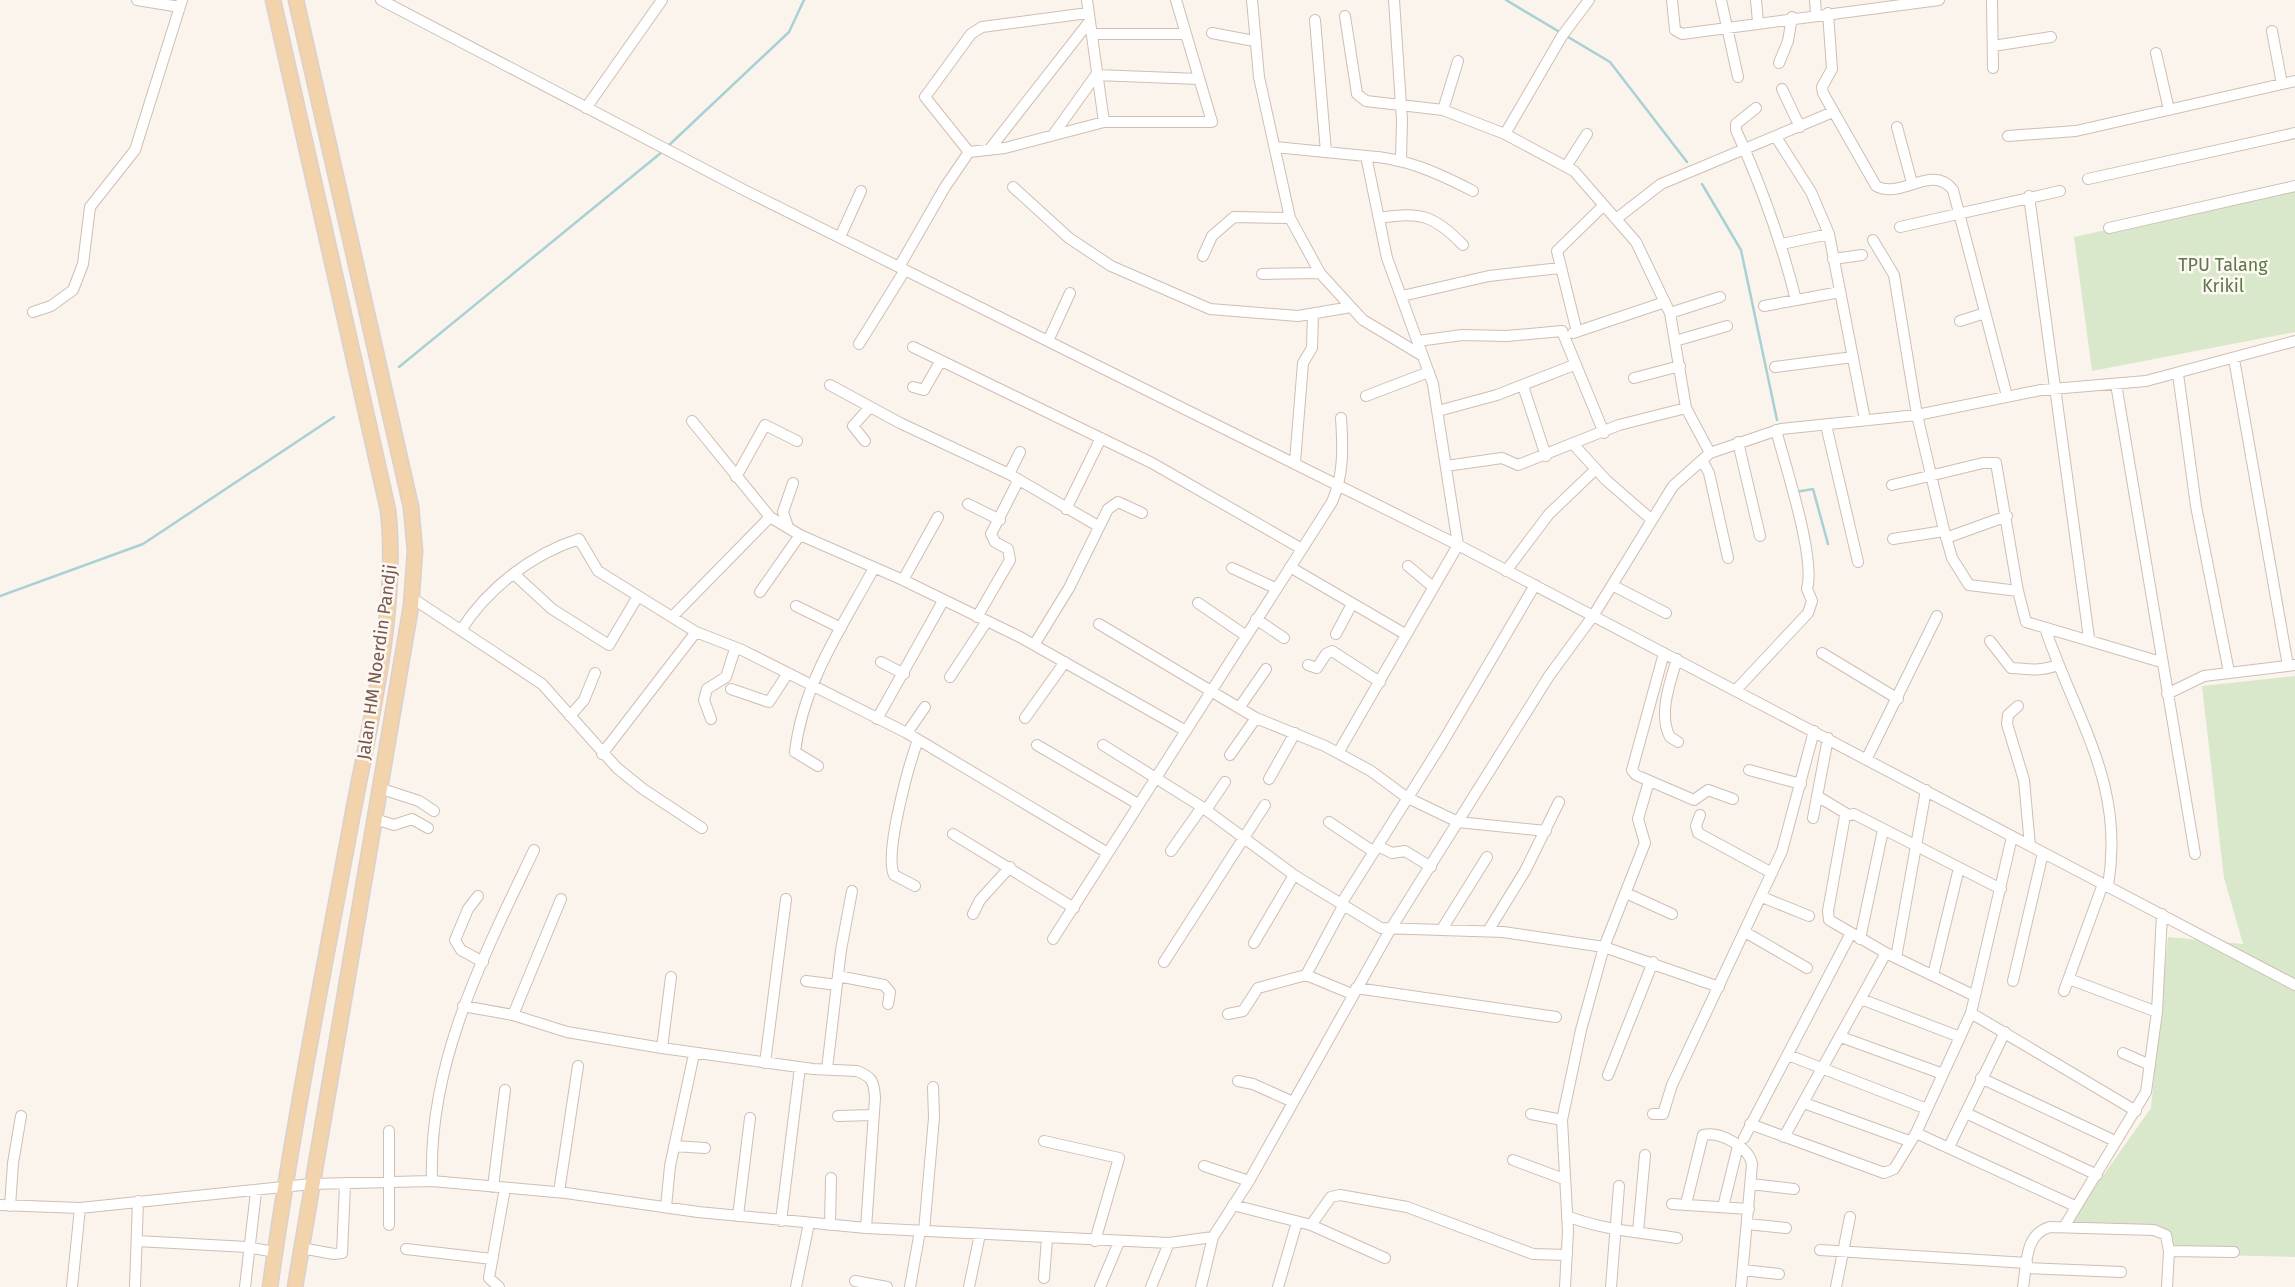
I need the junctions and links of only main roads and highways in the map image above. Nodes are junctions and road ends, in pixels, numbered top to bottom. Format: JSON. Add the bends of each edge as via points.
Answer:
{"nodes":[{"id":1,"x":273,"y":0,"type":"edge"},
{"id":2,"x":296,"y":0,"type":"edge"},
{"id":3,"x":270,"y":1287,"type":"edge"},
{"id":4,"x":295,"y":1287,"type":"edge"}],
"edges":[{"from":1,"to":3,"type":"main road","name":"Jalan HM Noerdin Pandji","via":[[388,510],[393,551],[365,750]]},
{"from":2,"to":4,"type":"main road","name":"Jalan HM Noerdin Pandji","via":[[411,507],[415,551],[412,598]]}]}
